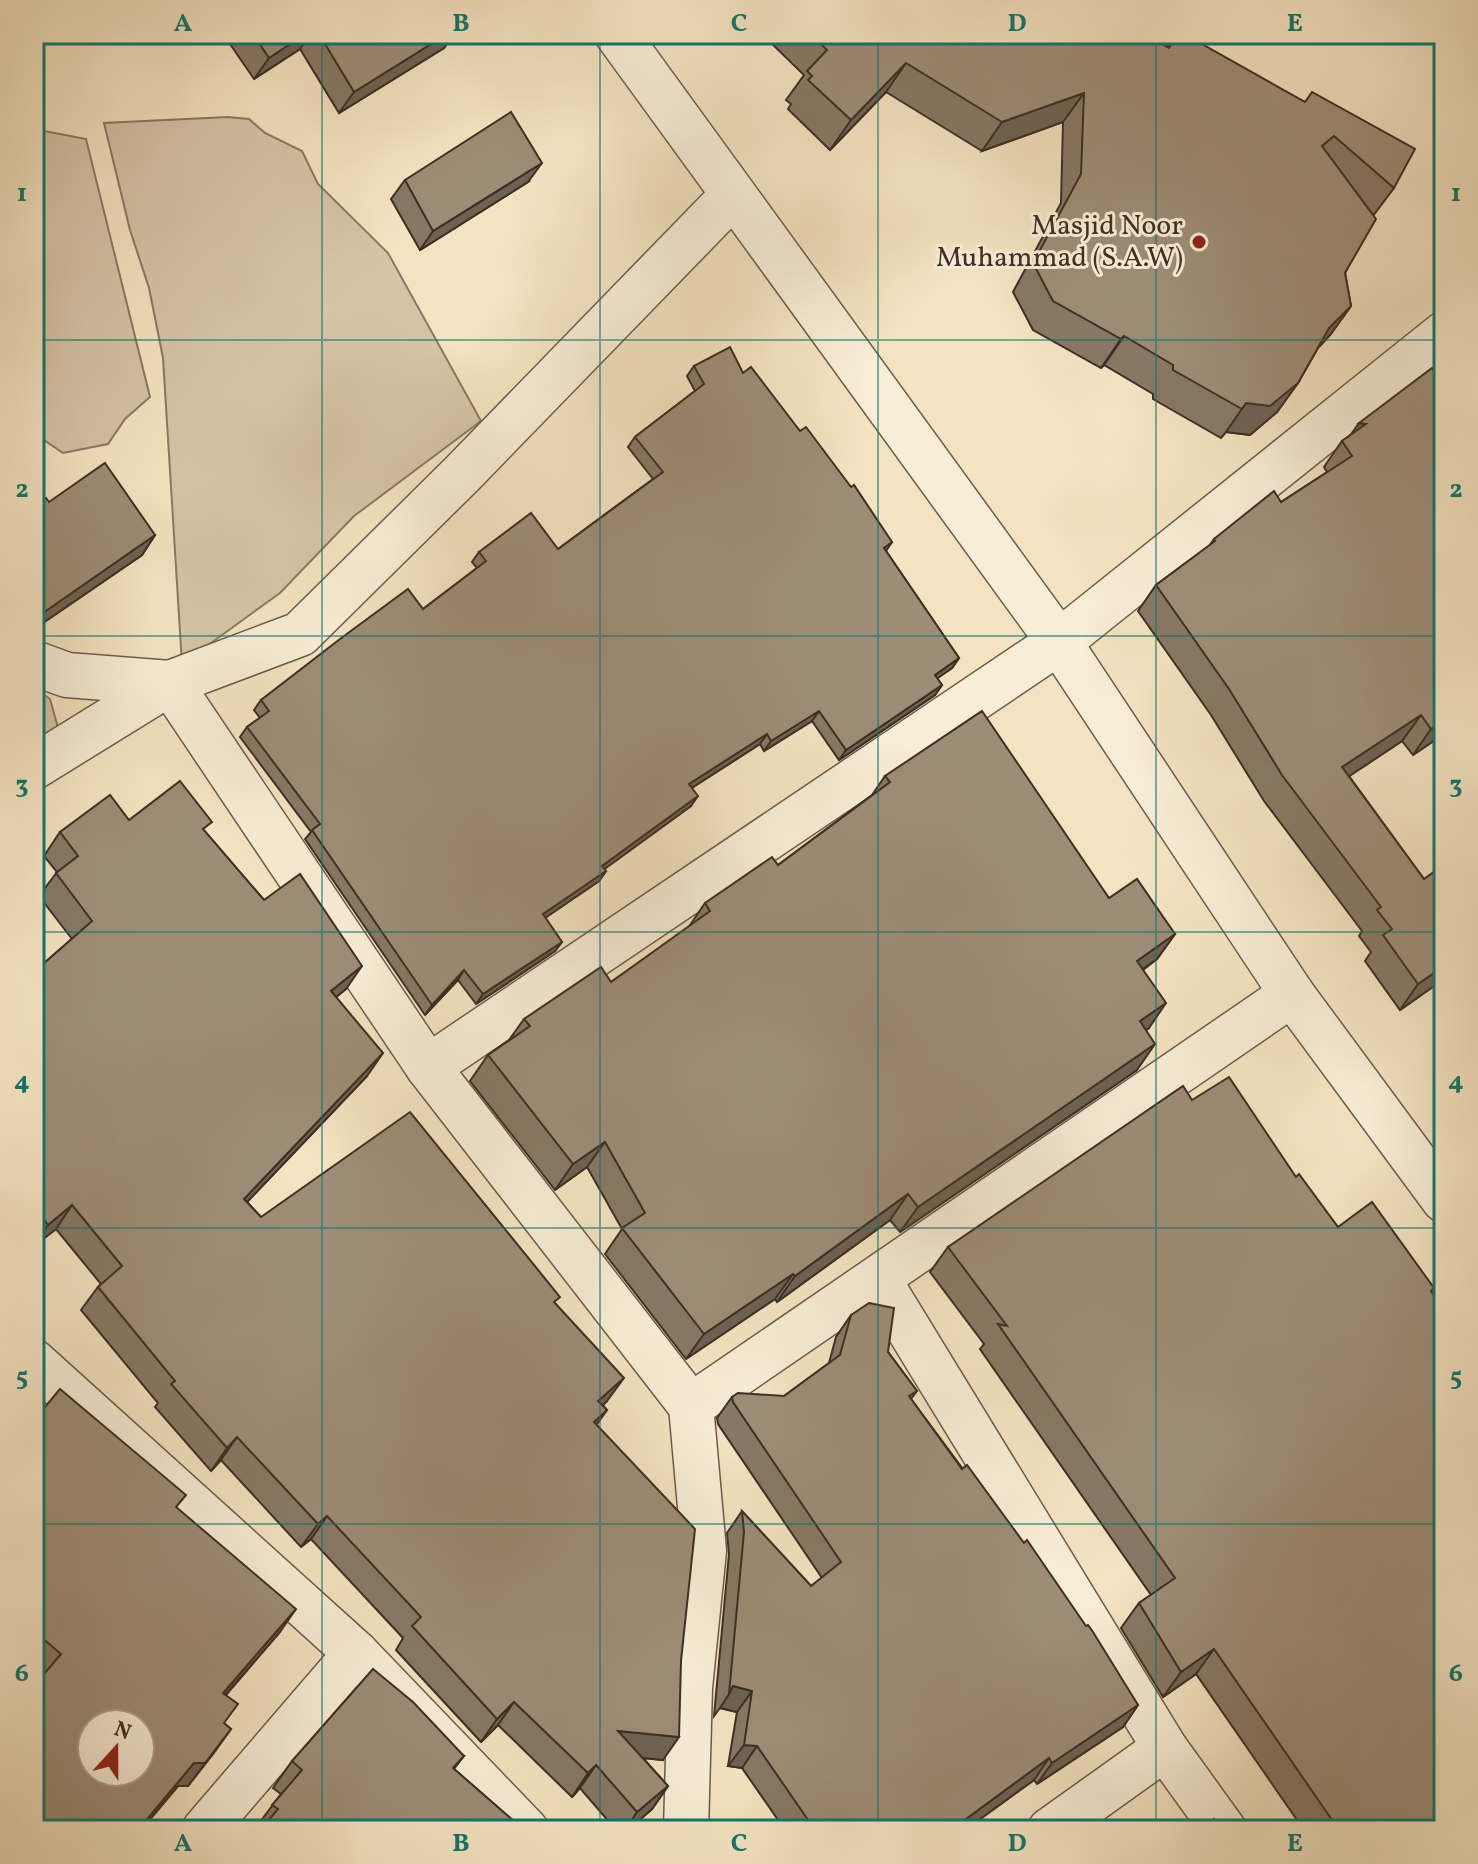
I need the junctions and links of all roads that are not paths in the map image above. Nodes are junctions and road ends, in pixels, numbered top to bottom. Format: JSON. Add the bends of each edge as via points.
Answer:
{"nodes":[{"id":1,"x":617,"y":34,"type":"edge"},
{"id":2,"x":733,"y":195,"type":"junction"},
{"id":3,"x":1444,"y":334,"type":"edge"},
{"id":4,"x":1059,"y":642,"type":"junction"},
{"id":5,"x":34,"y":663,"type":"edge"},
{"id":6,"x":170,"y":683,"type":"junction"},
{"id":7,"x":34,"y":767,"type":"edge"},
{"id":8,"x":1292,"y":994,"type":"junction"},
{"id":9,"x":428,"y":1067,"type":"junction"},
{"id":10,"x":1444,"y":1200,"type":"edge"},
{"id":11,"x":878,"y":1279,"type":"junction"},
{"id":12,"x":34,"y":1362,"type":"edge"},
{"id":13,"x":691,"y":1406,"type":"junction"},
{"id":14,"x":356,"y":1653,"type":"junction"},
{"id":15,"x":1165,"y":1748,"type":"junction"},
{"id":16,"x":204,"y":1830,"type":"edge"},
{"id":17,"x":526,"y":1830,"type":"edge"},
{"id":18,"x":686,"y":1830,"type":"edge"},
{"id":19,"x":1050,"y":1830,"type":"edge"},
{"id":20,"x":1224,"y":1830,"type":"edge"}],
"edges":[{"from":1,"to":2,"type":"street"},
{"from":2,"to":4,"type":"street"},
{"from":2,"to":6,"type":"street","via":[[300,634]]},
{"from":3,"to":4,"type":"street"},
{"from":4,"to":8,"type":"street"},
{"from":4,"to":9,"type":"street"},
{"from":5,"to":6,"type":"street","via":[[67,675]]},
{"from":6,"to":7,"type":"street"},
{"from":6,"to":9,"type":"street"},
{"from":8,"to":10,"type":"street"},
{"from":8,"to":11,"type":"street"},
{"from":9,"to":13,"type":"street"},
{"from":11,"to":13,"type":"street"},
{"from":11,"to":15,"type":"street"},
{"from":12,"to":14,"type":"street"},
{"from":13,"to":18,"type":"street","via":[[704,1551],[690,1687]]},
{"from":14,"to":16,"type":"street"},
{"from":14,"to":17,"type":"street"},
{"from":15,"to":19,"type":"street"},
{"from":15,"to":20,"type":"street"}]}
